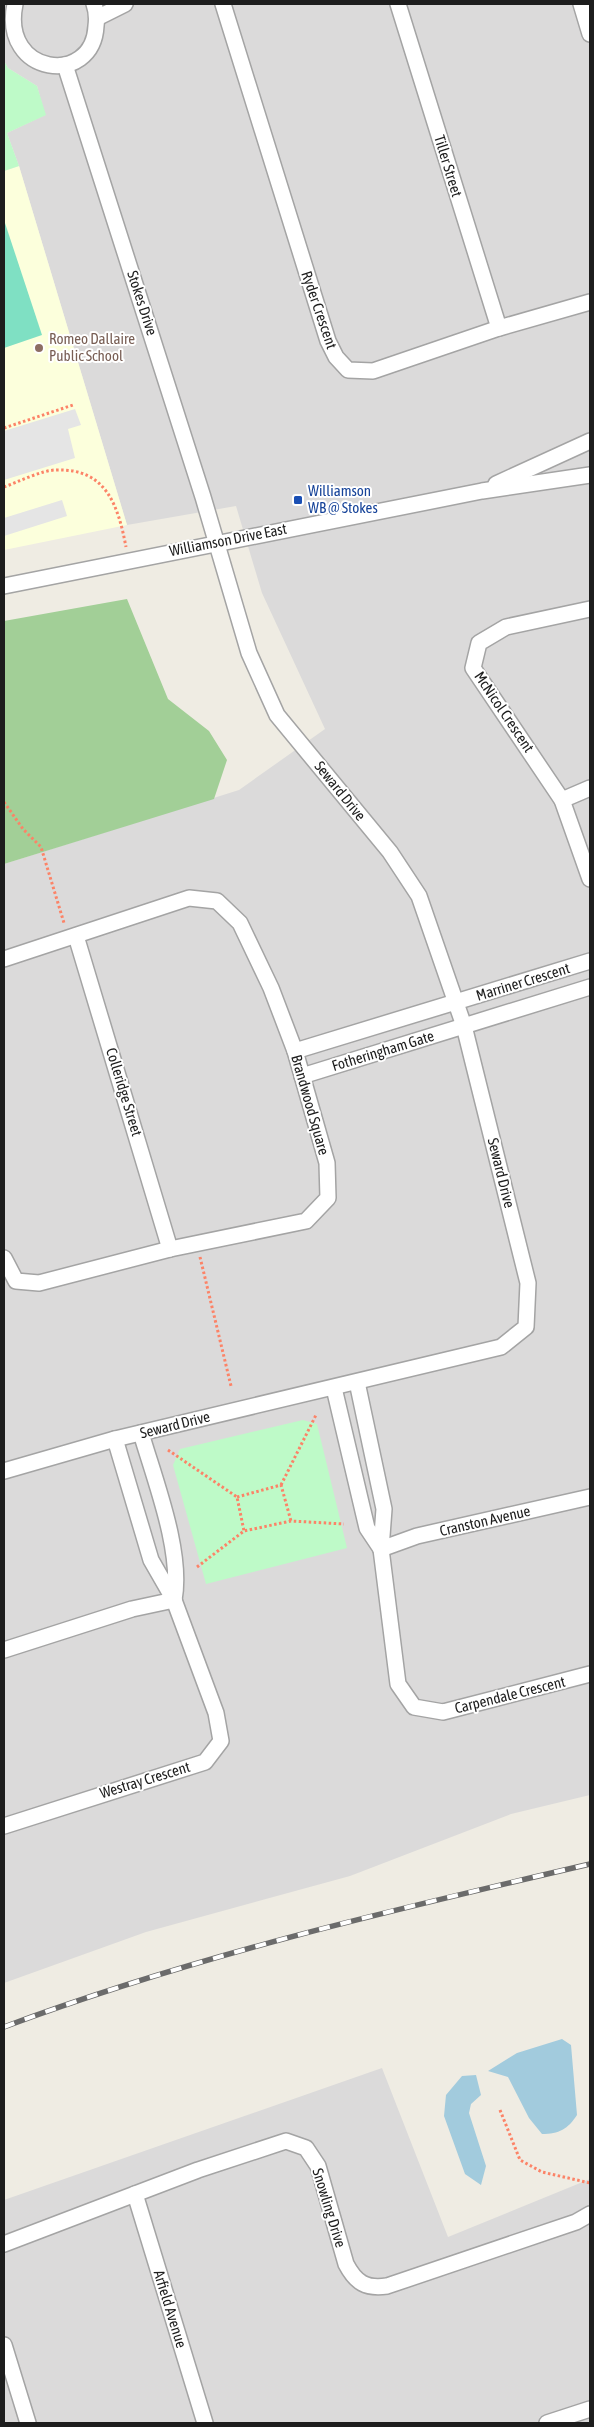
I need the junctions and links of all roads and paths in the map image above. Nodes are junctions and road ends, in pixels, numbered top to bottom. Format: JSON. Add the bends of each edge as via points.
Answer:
{"nodes":[{"id":1,"x":14,"y":4,"type":"edge"},
{"id":2,"x":125,"y":4,"type":"edge"},
{"id":3,"x":223,"y":4,"type":"edge"},
{"id":4,"x":398,"y":4,"type":"edge"},
{"id":5,"x":581,"y":4,"type":"edge"},
{"id":6,"x":96,"y":11,"type":"edge"},
{"id":7,"x":590,"y":34,"type":"edge"},
{"id":8,"x":66,"y":65,"type":"junction"},
{"id":9,"x":590,"y":302,"type":"edge"},
{"id":10,"x":499,"y":328,"type":"junction"},
{"id":11,"x":73,"y":405,"type":"dead end"},
{"id":12,"x":4,"y":428,"type":"edge"},
{"id":13,"x":590,"y":441,"type":"edge"},
{"id":14,"x":590,"y":475,"type":"edge"},
{"id":15,"x":4,"y":487,"type":"edge"},
{"id":16,"x":482,"y":491,"type":"junction"},
{"id":17,"x":216,"y":542,"type":"junction"},
{"id":18,"x":128,"y":560,"type":"junction"},
{"id":19,"x":4,"y":586,"type":"edge"},
{"id":20,"x":590,"y":609,"type":"edge"},
{"id":21,"x":590,"y":788,"type":"edge"},
{"id":22,"x":562,"y":800,"type":"junction"},
{"id":23,"x":4,"y":802,"type":"edge"},
{"id":24,"x":590,"y":879,"type":"edge"},
{"id":25,"x":72,"y":937,"type":"junction"},
{"id":26,"x":4,"y":958,"type":"edge"},
{"id":27,"x":590,"y":961,"type":"edge"},
{"id":28,"x":590,"y":987,"type":"edge"},
{"id":29,"x":455,"y":1003,"type":"junction"},
{"id":30,"x":464,"y":1026,"type":"junction"},
{"id":31,"x":295,"y":1051,"type":"junction"},
{"id":32,"x":302,"y":1076,"type":"junction"},
{"id":33,"x":197,"y":1244,"type":"junction"},
{"id":34,"x":170,"y":1249,"type":"junction"},
{"id":35,"x":4,"y":1258,"type":"edge"},
{"id":36,"x":357,"y":1382,"type":"junction"},
{"id":37,"x":231,"y":1386,"type":"dead end"},
{"id":38,"x":334,"y":1388,"type":"junction"},
{"id":39,"x":316,"y":1414,"type":"dead end"},
{"id":40,"x":141,"y":1434,"type":"junction"},
{"id":41,"x":115,"y":1440,"type":"junction"},
{"id":42,"x":168,"y":1450,"type":"dead end"},
{"id":43,"x":4,"y":1471,"type":"edge"},
{"id":44,"x":281,"y":1485,"type":"junction"},
{"id":45,"x":237,"y":1497,"type":"junction"},
{"id":46,"x":590,"y":1497,"type":"edge"},
{"id":47,"x":291,"y":1521,"type":"junction"},
{"id":48,"x":344,"y":1524,"type":"dead end"},
{"id":49,"x":244,"y":1531,"type":"junction"},
{"id":50,"x":381,"y":1549,"type":"junction"},
{"id":51,"x":197,"y":1567,"type":"dead end"},
{"id":52,"x":174,"y":1600,"type":"junction"},
{"id":53,"x":4,"y":1650,"type":"edge"},
{"id":54,"x":590,"y":1674,"type":"edge"},
{"id":55,"x":4,"y":1826,"type":"edge"},
{"id":56,"x":500,"y":2110,"type":"dead end"},
{"id":57,"x":590,"y":2183,"type":"edge"},
{"id":58,"x":135,"y":2194,"type":"junction"},
{"id":59,"x":590,"y":2214,"type":"edge"},
{"id":60,"x":4,"y":2244,"type":"edge"},
{"id":61,"x":4,"y":2344,"type":"edge"},
{"id":62,"x":590,"y":2408,"type":"edge"},
{"id":63,"x":28,"y":2423,"type":"edge"},
{"id":64,"x":205,"y":2423,"type":"edge"},
{"id":65,"x":547,"y":2423,"type":"edge"}],
"edges":[{"from":1,"to":8,"type":"street","via":[[11,30],[24,54],[51,66]]},
{"from":2,"to":6,"type":"street"},
{"from":3,"to":10,"type":"street","name":"Ryder Crescent","via":[[328,341],[336,357],[348,370],[373,371]]},
{"from":4,"to":10,"type":"street","name":"Tiller Street"},
{"from":5,"to":7,"type":"street"},
{"from":6,"to":8,"type":"street","via":[[96,38],[89,50]]},
{"from":8,"to":17,"type":"street","name":"Stokes Drive"},
{"from":9,"to":10,"type":"street","name":"Ryder Crescent"},
{"from":11,"to":12,"type":"path"},
{"from":13,"to":16,"type":"street","name":"Williamson Drive East"},
{"from":14,"to":16,"type":"street","name":"Williamson Drive East"},
{"from":15,"to":18,"type":"path","via":[[55,470],[86,474],[107,490],[113,502]]},
{"from":16,"to":17,"type":"street","name":"Williamson Drive East"},
{"from":17,"to":18,"type":"street","name":"Williamson Drive East"},
{"from":17,"to":29,"type":"street","name":"Seward Drive","via":[[249,653],[278,715],[390,852],[419,896]]},
{"from":18,"to":19,"type":"street","name":"Williamson Drive East"},
{"from":20,"to":22,"type":"street","name":"McNicol Crescent","via":[[506,627],[480,642],[473,668]]},
{"from":21,"to":22,"type":"street"},
{"from":22,"to":24,"type":"street","name":"McNicol Crescent"},
{"from":23,"to":25,"type":"path","via":[[41,847]]},
{"from":25,"to":26,"type":"street","name":"Brandwood Square"},
{"from":25,"to":31,"type":"street","name":"Brandwood Square","via":[[189,898],[217,901],[240,923],[271,988]]},
{"from":25,"to":34,"type":"street","name":"Colleridge Street"},
{"from":27,"to":29,"type":"street","name":"Marriner Crescent"},
{"from":28,"to":30,"type":"street","name":"Marriner Crescent"},
{"from":29,"to":30,"type":"street","name":"Seward Drive"},
{"from":29,"to":31,"type":"street","name":"Fotheringham Gate"},
{"from":30,"to":32,"type":"street","name":"Fotheringham Gate"},
{"from":30,"to":36,"type":"street","name":"Seward Drive","via":[[528,1283],[526,1327],[501,1347]]},
{"from":31,"to":32,"type":"street","name":"Brandwood Square"},
{"from":32,"to":33,"type":"street","name":"Brandwood Square","via":[[327,1163],[328,1198],[306,1221]]},
{"from":33,"to":34,"type":"street","name":"Brandwood Square"},
{"from":33,"to":37,"type":"path"},
{"from":34,"to":35,"type":"street","name":"Brandwood Square","via":[[39,1283],[16,1281]]},
{"from":36,"to":38,"type":"street","name":"Seward Drive"},
{"from":36,"to":50,"type":"street","name":"Carpendale Crescent","via":[[384,1509]]},
{"from":38,"to":40,"type":"street","name":"Seward Drive"},
{"from":38,"to":50,"type":"street","name":"Carpendale Crescent","via":[[367,1528]]},
{"from":39,"to":44,"type":"path"},
{"from":40,"to":41,"type":"street","name":"Seward Drive"},
{"from":40,"to":52,"type":"street","name":"Westray Crescent","via":[[176,1555]]},
{"from":41,"to":43,"type":"street","name":"Seward Drive"},
{"from":41,"to":52,"type":"street","name":"Westray Crescent","via":[[151,1560]]},
{"from":42,"to":45,"type":"path"},
{"from":44,"to":45,"type":"path"},
{"from":44,"to":47,"type":"path"},
{"from":45,"to":49,"type":"path"},
{"from":46,"to":50,"type":"street","name":"Cranston Avenue","via":[[417,1536]]},
{"from":47,"to":48,"type":"path"},
{"from":47,"to":49,"type":"path"},
{"from":49,"to":51,"type":"path"},
{"from":50,"to":54,"type":"street","name":"Carpendale Crescent","via":[[398,1684],[414,1707],[443,1712]]},
{"from":52,"to":53,"type":"street","via":[[132,1609]]},
{"from":52,"to":55,"type":"street","name":"Westray Crescent","via":[[216,1713],[221,1741],[205,1762]]},
{"from":56,"to":57,"type":"path","via":[[520,2160],[542,2172]]},
{"from":58,"to":59,"type":"street","name":"Snowling Drive","via":[[273,2144],[286,2141],[298,2144],[306,2148],[318,2166],[346,2264],[353,2277],[363,2285],[375,2288],[576,2222]]},
{"from":58,"to":60,"type":"street","name":"Snowling Drive"},
{"from":58,"to":64,"type":"street","name":"Arfield Avenue"},
{"from":61,"to":63,"type":"street"},
{"from":62,"to":65,"type":"street"}]}
